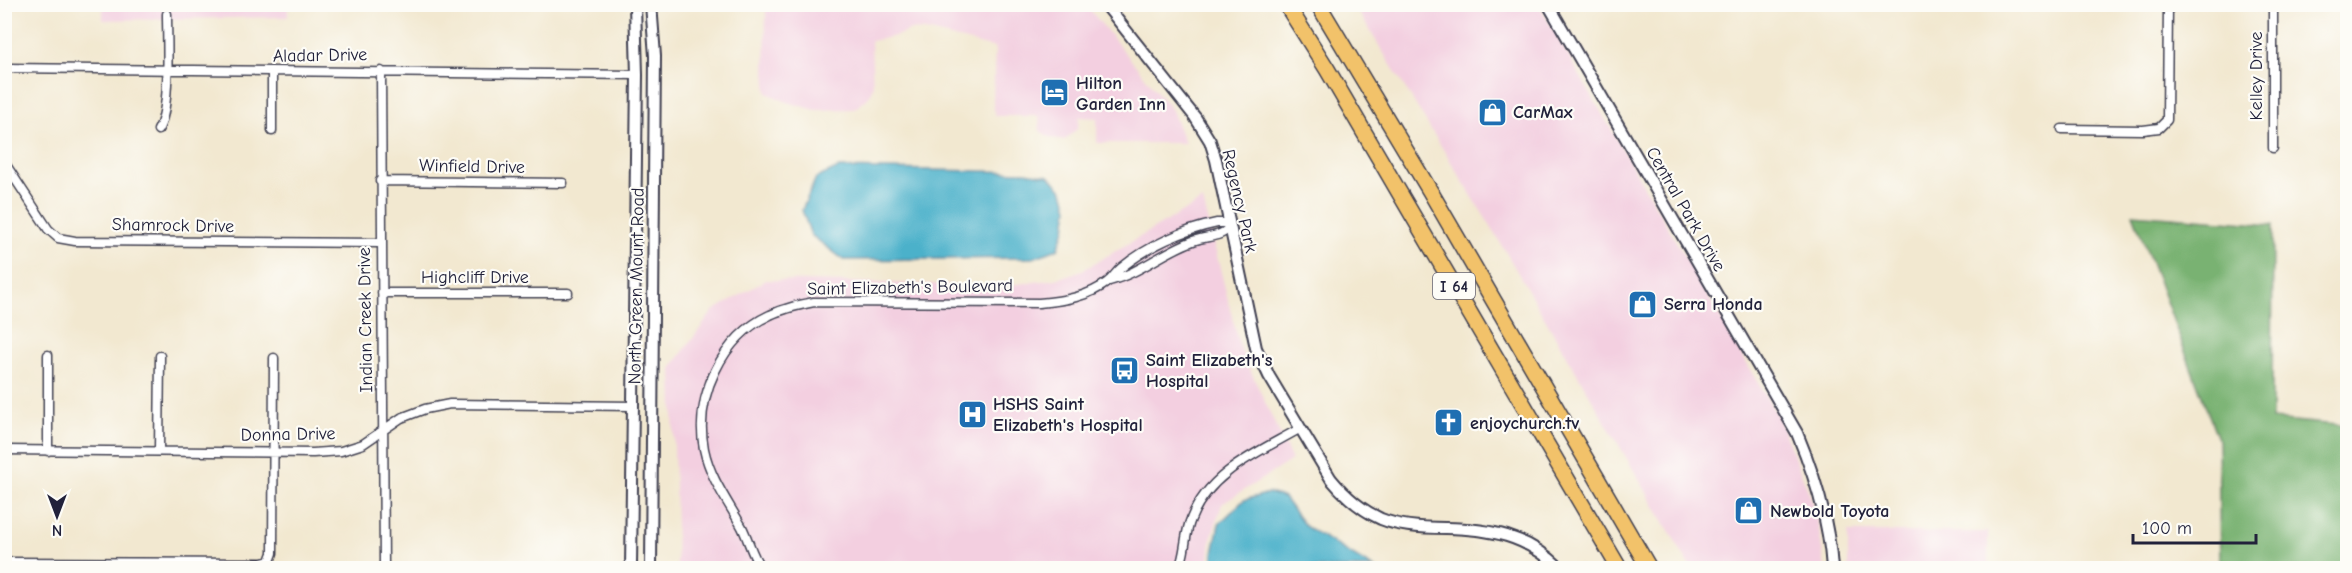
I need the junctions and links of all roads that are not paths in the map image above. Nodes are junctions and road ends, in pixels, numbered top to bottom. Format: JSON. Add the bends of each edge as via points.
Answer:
{"nodes":[{"id":1,"x":635,"y":4,"type":"edge"},
{"id":2,"x":651,"y":4,"type":"edge"},
{"id":3,"x":1105,"y":4,"type":"edge"},
{"id":4,"x":1286,"y":4,"type":"edge"},
{"id":5,"x":1318,"y":4,"type":"edge"},
{"id":6,"x":1548,"y":4,"type":"edge"},
{"id":7,"x":2168,"y":4,"type":"edge"},
{"id":8,"x":2273,"y":4,"type":"edge"},
{"id":9,"x":167,"y":14,"type":"dead end"},
{"id":10,"x":4,"y":68,"type":"edge"},
{"id":11,"x":166,"y":69,"type":"junction"},
{"id":12,"x":381,"y":71,"type":"junction"},
{"id":13,"x":272,"y":72,"type":"junction"},
{"id":14,"x":637,"y":75,"type":"junction"},
{"id":15,"x":2062,"y":129,"type":"dead end"},
{"id":16,"x":158,"y":130,"type":"dead end"},
{"id":17,"x":272,"y":131,"type":"dead end"},
{"id":18,"x":2273,"y":148,"type":"dead end"},
{"id":19,"x":4,"y":162,"type":"edge"},
{"id":20,"x":380,"y":181,"type":"junction"},
{"id":21,"x":563,"y":183,"type":"dead end"},
{"id":22,"x":1230,"y":226,"type":"junction"},
{"id":23,"x":381,"y":243,"type":"junction"},
{"id":24,"x":382,"y":293,"type":"junction"},
{"id":25,"x":568,"y":293,"type":"dead end"},
{"id":26,"x":48,"y":356,"type":"dead end"},
{"id":27,"x":160,"y":356,"type":"dead end"},
{"id":28,"x":274,"y":358,"type":"dead end"},
{"id":29,"x":634,"y":405,"type":"junction"},
{"id":30,"x":1299,"y":429,"type":"junction"},
{"id":31,"x":382,"y":431,"type":"junction"},
{"id":32,"x":4,"y":450,"type":"edge"},
{"id":33,"x":48,"y":451,"type":"junction"},
{"id":34,"x":159,"y":451,"type":"junction"},
{"id":35,"x":274,"y":453,"type":"junction"},
{"id":36,"x":4,"y":561,"type":"edge"},
{"id":37,"x":757,"y":565,"type":"edge"},
{"id":38,"x":384,"y":568,"type":"edge"},
{"id":39,"x":631,"y":568,"type":"edge"},
{"id":40,"x":651,"y":568,"type":"edge"},
{"id":41,"x":1179,"y":568,"type":"edge"},
{"id":42,"x":1560,"y":568,"type":"edge"},
{"id":43,"x":1619,"y":568,"type":"edge"},
{"id":44,"x":1649,"y":568,"type":"edge"},
{"id":45,"x":1832,"y":568,"type":"edge"}],
"edges":[{"from":1,"to":14,"type":"street","name":"North Green Mount Road"},
{"from":2,"to":40,"type":"street","name":"North Green Mount Road","via":[[655,64]]},
{"from":3,"to":22,"type":"street","name":"Regency Park","via":[[1204,131],[1216,160]]},
{"from":4,"to":43,"type":"highway","number":"I 64"},
{"from":5,"to":44,"type":"highway","number":"I 64"},
{"from":6,"to":45,"type":"street","name":"Central Park Drive","via":[[1797,433],[1825,520]]},
{"from":7,"to":15,"type":"street","via":[[2167,120],[2159,128],[2143,130]]},
{"from":8,"to":18,"type":"street","name":"Kelley Drive"},
{"from":9,"to":11,"type":"street"},
{"from":10,"to":11,"type":"street","name":"Aladar Drive"},
{"from":11,"to":13,"type":"street","name":"Aladar Drive"},
{"from":11,"to":16,"type":"street","via":[[163,122]]},
{"from":12,"to":13,"type":"street","name":"Aladar Drive"},
{"from":12,"to":14,"type":"street","name":"Aladar Drive"},
{"from":12,"to":20,"type":"street","name":"Indian Creek Drive"},
{"from":13,"to":17,"type":"street"},
{"from":14,"to":29,"type":"street","name":"North Green Mount Road"},
{"from":19,"to":23,"type":"street","name":"Shamrock Drive","via":[[58,238]]},
{"from":20,"to":21,"type":"street","name":"Winfield Drive"},
{"from":20,"to":23,"type":"street","name":"Indian Creek Drive"},
{"from":22,"to":30,"type":"street","name":"Regency Park","via":[[1256,348]]},
{"from":22,"to":37,"type":"street","name":"Saint Elizabeth's Boulevard","via":[[1204,226],[1175,236],[1120,268],[1109,281],[1087,294],[1057,302],[814,302],[781,310],[755,324],[730,347],[713,375],[702,429],[710,469],[744,531]]},
{"from":23,"to":24,"type":"street","name":"Indian Creek Drive"},
{"from":24,"to":25,"type":"street","name":"Highcliff Drive"},
{"from":24,"to":31,"type":"street","name":"Indian Creek Drive"},
{"from":26,"to":33,"type":"street"},
{"from":27,"to":34,"type":"street"},
{"from":28,"to":35,"type":"street"},
{"from":29,"to":31,"type":"street","name":"Donna Drive","via":[[450,404],[401,418]]},
{"from":29,"to":39,"type":"street","name":"North Green Mount Road"},
{"from":30,"to":41,"type":"street","via":[[1226,472],[1206,492],[1191,517]]},
{"from":30,"to":42,"type":"street","name":"Regency Park","via":[[1343,494],[1383,520],[1407,526],[1489,530],[1528,544]]},
{"from":31,"to":35,"type":"street","name":"Donna Drive","via":[[363,444],[341,451]]},
{"from":31,"to":38,"type":"street","name":"Indian Creek Drive"},
{"from":32,"to":33,"type":"street","name":"Donna Drive"},
{"from":33,"to":34,"type":"street","name":"Donna Drive"},
{"from":34,"to":35,"type":"street","name":"Donna Drive"},
{"from":35,"to":36,"type":"street","via":[[270,561]]}]}
